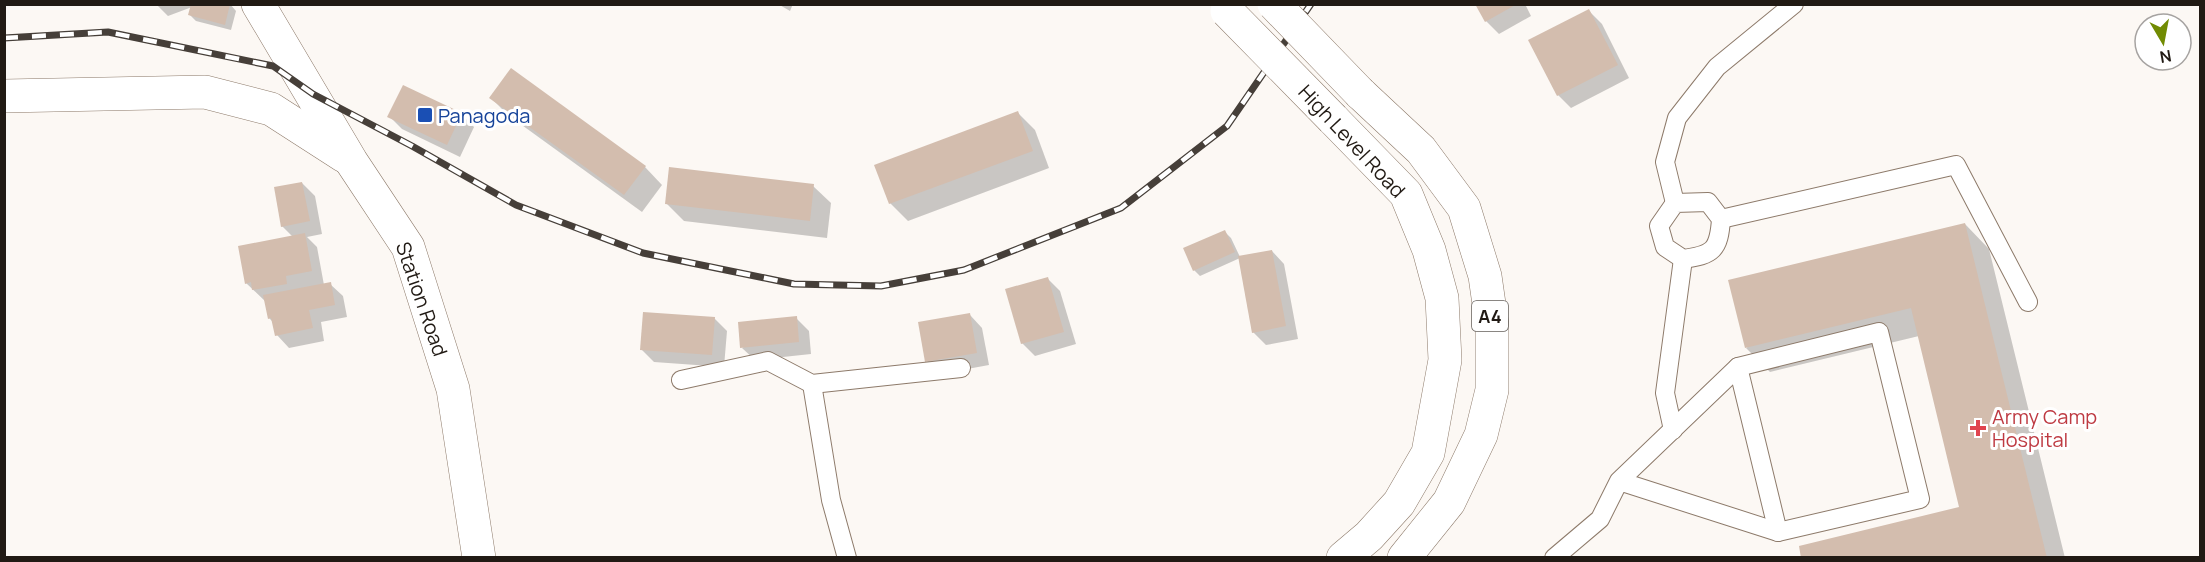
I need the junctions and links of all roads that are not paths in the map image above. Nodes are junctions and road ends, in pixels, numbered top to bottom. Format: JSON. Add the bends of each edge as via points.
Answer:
{"nodes":[{"id":1,"x":258,"y":4,"type":"edge"},
{"id":2,"x":1274,"y":4,"type":"edge"},
{"id":3,"x":1794,"y":4,"type":"edge"},
{"id":4,"x":1224,"y":8,"type":"edge"},
{"id":5,"x":4,"y":96,"type":"edge"},
{"id":6,"x":351,"y":161,"type":"junction"},
{"id":7,"x":1675,"y":202,"type":"junction"},
{"id":8,"x":1721,"y":219,"type":"junction"},
{"id":9,"x":1683,"y":259,"type":"junction"},
{"id":10,"x":2028,"y":302,"type":"dead end"},
{"id":11,"x":961,"y":368,"type":"dead end"},
{"id":12,"x":1738,"y":368,"type":"junction"},
{"id":13,"x":681,"y":380,"type":"dead end"},
{"id":14,"x":812,"y":384,"type":"junction"},
{"id":15,"x":1673,"y":430,"type":"junction"},
{"id":16,"x":1619,"y":481,"type":"junction"},
{"id":17,"x":1778,"y":532,"type":"junction"},
{"id":18,"x":478,"y":558,"type":"edge"},
{"id":19,"x":847,"y":558,"type":"edge"},
{"id":20,"x":1344,"y":558,"type":"edge"},
{"id":21,"x":1404,"y":558,"type":"edge"},
{"id":22,"x":1554,"y":558,"type":"edge"}],
"edges":[{"from":1,"to":6,"type":"main road","name":"Station Road"},
{"from":2,"to":21,"type":"main road","name":"High Level Road","number":"A4","bridge":true,"via":[[1421,150],[1464,208],[1485,276],[1492,325],[1492,390],[1481,435],[1449,502]]},
{"from":3,"to":7,"type":"lane","via":[[1717,67],[1677,118],[1665,162]]},
{"from":4,"to":20,"type":"main road","name":"High Level Road","number":"A4","bridge":true,"via":[[1406,194],[1429,250],[1442,298],[1445,360],[1428,453],[1399,503]]},
{"from":5,"to":6,"type":"main road","via":[[205,92],[271,110]]},
{"from":6,"to":18,"type":"main road","name":"Station Road","via":[[408,247],[453,389]]},
{"from":7,"to":8,"type":"lane","via":[[1708,202]]},
{"from":7,"to":9,"type":"lane","via":[[1659,226],[1665,247]]},
{"from":8,"to":9,"type":"lane","via":[[1720,240],[1704,256]]},
{"from":8,"to":10,"type":"lane","via":[[1956,165]]},
{"from":9,"to":15,"type":"lane","via":[[1665,393]]},
{"from":11,"to":14,"type":"lane"},
{"from":12,"to":15,"type":"lane"},
{"from":12,"to":17,"type":"lane"},
{"from":12,"to":17,"type":"lane","via":[[1880,332],[1920,500]]},
{"from":13,"to":14,"type":"lane","via":[[768,361]]},
{"from":14,"to":19,"type":"lane","via":[[831,500]]},
{"from":15,"to":16,"type":"lane"},
{"from":16,"to":17,"type":"lane"},
{"from":16,"to":22,"type":"lane","via":[[1600,519]]}]}
